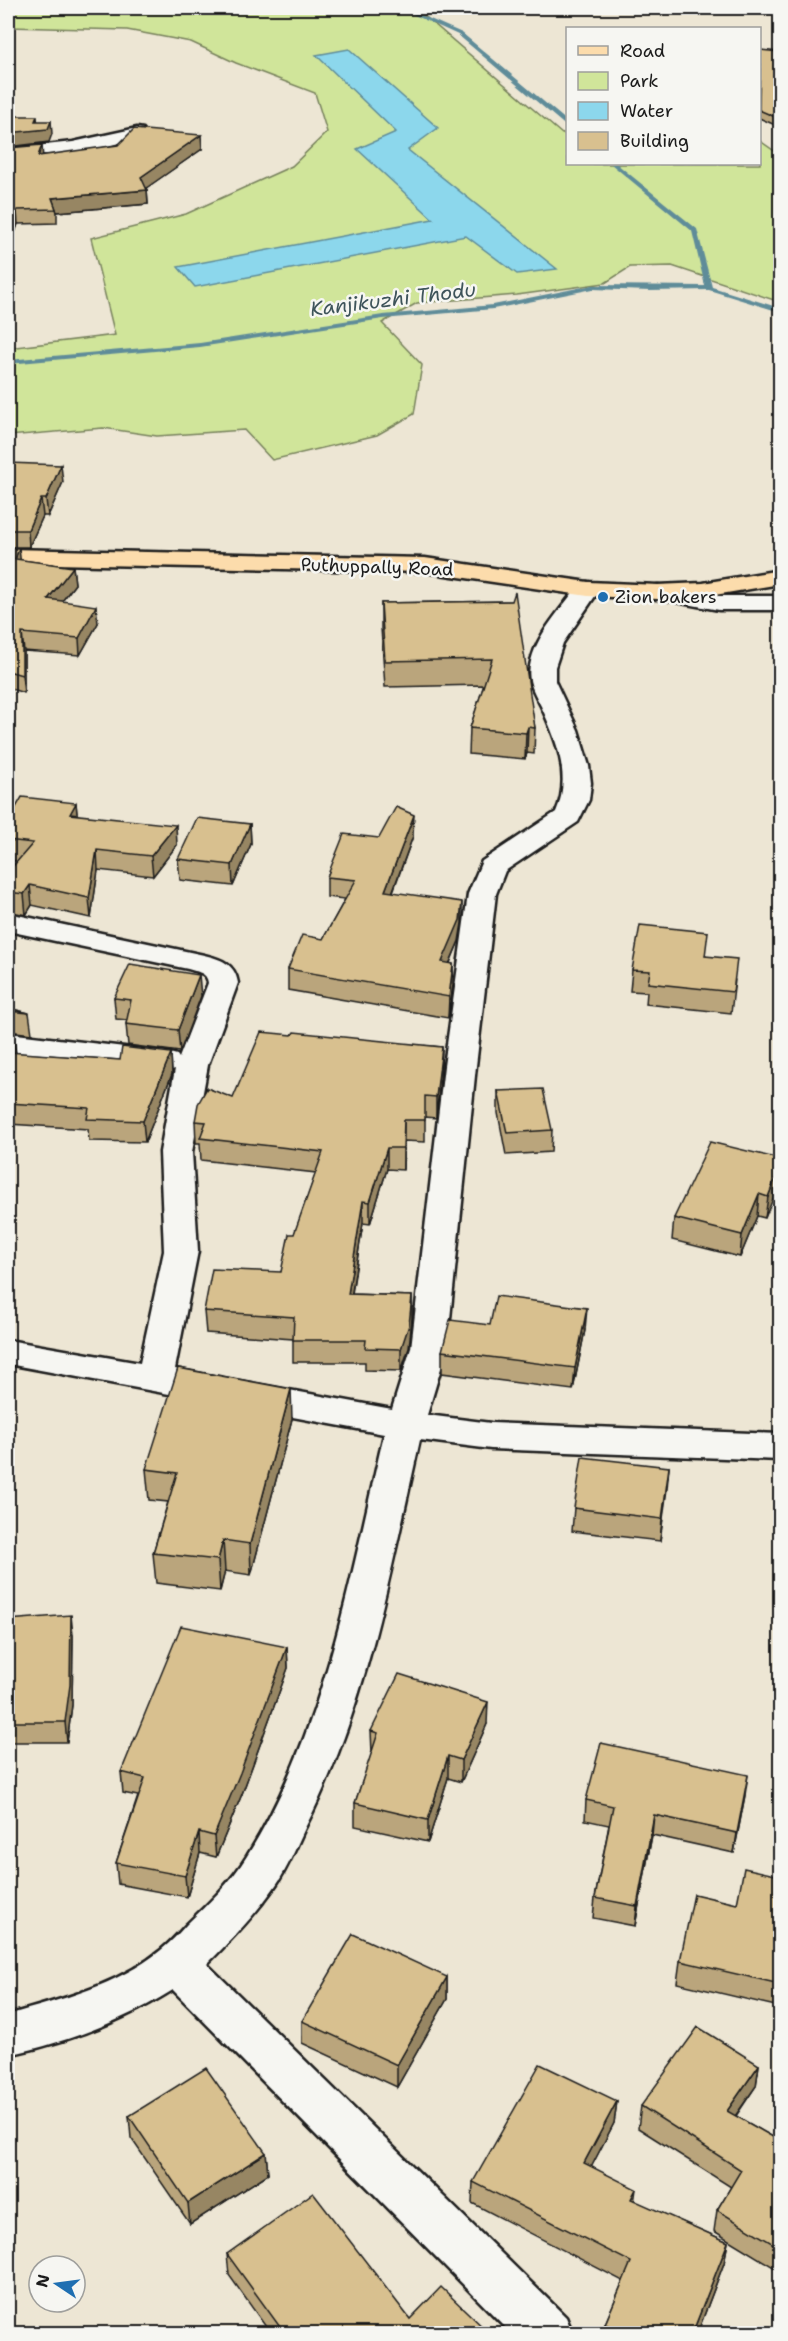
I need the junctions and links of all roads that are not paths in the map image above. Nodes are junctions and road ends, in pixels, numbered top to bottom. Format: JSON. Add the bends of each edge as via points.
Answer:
{"nodes":[{"id":1,"x":137,"y":133,"type":"edge"},
{"id":2,"x":8,"y":154,"type":"edge"},
{"id":3,"x":8,"y":556,"type":"edge"},
{"id":4,"x":780,"y":577,"type":"edge"},
{"id":5,"x":588,"y":589,"type":"junction"},
{"id":6,"x":658,"y":592,"type":"junction"},
{"id":7,"x":780,"y":603,"type":"edge"},
{"id":8,"x":8,"y":922,"type":"edge"},
{"id":9,"x":8,"y":1042,"type":"edge"},
{"id":10,"x":192,"y":1065,"type":"junction"},
{"id":11,"x":8,"y":1352,"type":"edge"},
{"id":12,"x":155,"y":1378,"type":"junction"},
{"id":13,"x":405,"y":1425,"type":"junction"},
{"id":14,"x":780,"y":1446,"type":"edge"},
{"id":15,"x":177,"y":1964,"type":"junction"},
{"id":16,"x":8,"y":2035,"type":"edge"},
{"id":17,"x":548,"y":2334,"type":"edge"}],
"edges":[{"from":1,"to":2,"type":"street","via":[[97,145]]},
{"from":3,"to":5,"type":"main road","name":"Puthuppally Road","via":[[425,565]]},
{"from":4,"to":6,"type":"main road","name":"Puthuppally Road","via":[[703,590]]},
{"from":5,"to":6,"type":"main road","name":"Puthuppally Road"},
{"from":5,"to":13,"type":"street","via":[[550,640],[541,672],[573,758],[578,785],[575,804],[568,816],[492,867],[482,894],[429,1348]]},
{"from":6,"to":7,"type":"street","via":[[726,606]]},
{"from":8,"to":10,"type":"street","via":[[214,968],[222,975],[223,983]]},
{"from":9,"to":10,"type":"street"},
{"from":10,"to":12,"type":"street","via":[[176,1152],[182,1251]]},
{"from":11,"to":12,"type":"street"},
{"from":12,"to":13,"type":"street"},
{"from":13,"to":14,"type":"street","via":[[491,1436]]},
{"from":13,"to":15,"type":"street","via":[[355,1641],[304,1789],[262,1870],[232,1909]]},
{"from":15,"to":16,"type":"street","via":[[124,1997]]},
{"from":15,"to":17,"type":"street"}]}
